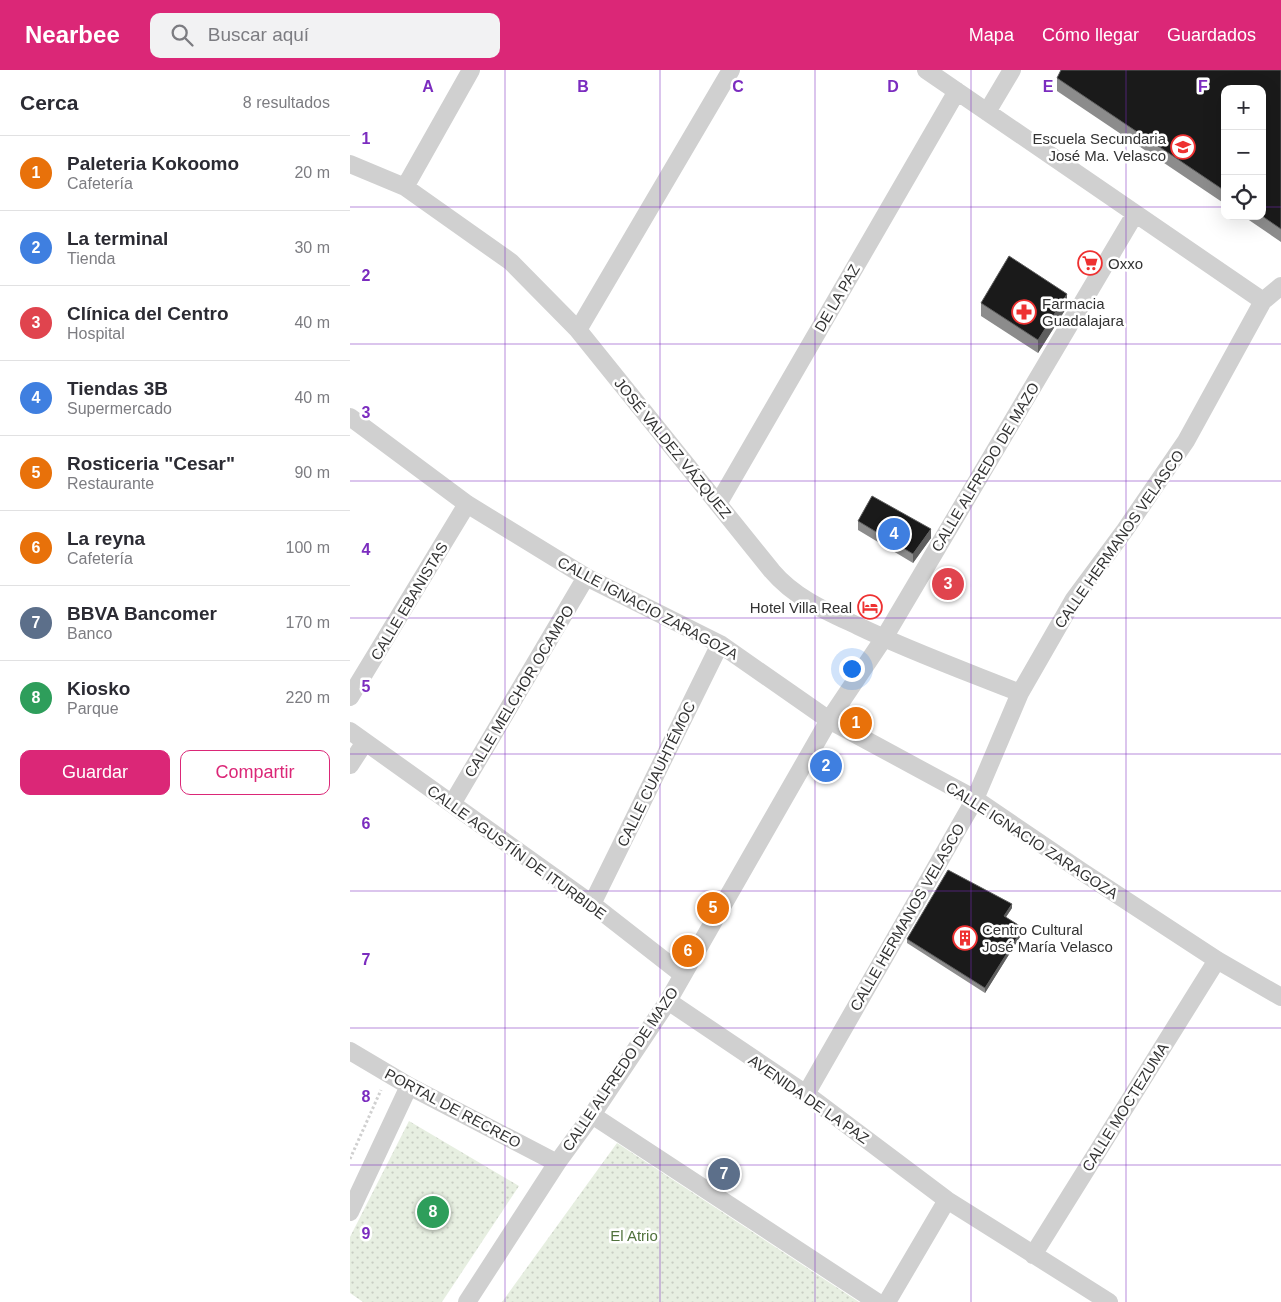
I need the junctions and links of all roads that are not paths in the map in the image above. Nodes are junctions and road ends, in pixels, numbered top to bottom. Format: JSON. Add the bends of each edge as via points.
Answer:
{"nodes":[{"id":1,"x":471,"y":70,"type":"edge"},
{"id":2,"x":731,"y":70,"type":"edge"},
{"id":3,"x":926,"y":70,"type":"edge"},
{"id":4,"x":1012,"y":70,"type":"edge"},
{"id":5,"x":956,"y":91,"type":"junction"},
{"id":6,"x":987,"y":112,"type":"junction"},
{"id":7,"x":350,"y":164,"type":"edge"},
{"id":8,"x":405,"y":187,"type":"junction"},
{"id":9,"x":1135,"y":214,"type":"junction"},
{"id":10,"x":1281,"y":286,"type":"edge"},
{"id":11,"x":1263,"y":301,"type":"junction"},
{"id":12,"x":578,"y":330,"type":"junction"},
{"id":13,"x":350,"y":417,"type":"edge"},
{"id":14,"x":467,"y":504,"type":"junction"},
{"id":15,"x":718,"y":504,"type":"junction"},
{"id":16,"x":586,"y":577,"type":"junction"},
{"id":17,"x":884,"y":638,"type":"junction"},
{"id":18,"x":720,"y":644,"type":"junction"},
{"id":19,"x":1020,"y":693,"type":"junction"},
{"id":20,"x":350,"y":697,"type":"edge"},
{"id":21,"x":830,"y":720,"type":"junction"},
{"id":22,"x":350,"y":731,"type":"edge"},
{"id":23,"x":364,"y":742,"type":"junction"},
{"id":24,"x":350,"y":765,"type":"edge"},
{"id":25,"x":975,"y":799,"type":"junction"},
{"id":26,"x":452,"y":804,"type":"junction"},
{"id":27,"x":592,"y":904,"type":"junction"},
{"id":28,"x":1217,"y":960,"type":"junction"},
{"id":29,"x":683,"y":975,"type":"junction"},
{"id":30,"x":1281,"y":997,"type":"edge"},
{"id":31,"x":668,"y":1001,"type":"junction"},
{"id":32,"x":350,"y":1051,"type":"edge"},
{"id":33,"x":409,"y":1086,"type":"junction"},
{"id":34,"x":806,"y":1094,"type":"junction"},
{"id":35,"x":592,"y":1115,"type":"junction"},
{"id":36,"x":557,"y":1164,"type":"junction"},
{"id":37,"x":947,"y":1200,"type":"junction"},
{"id":38,"x":350,"y":1212,"type":"edge"},
{"id":39,"x":1033,"y":1254,"type":"junction"},
{"id":40,"x":467,"y":1302,"type":"edge"},
{"id":41,"x":877,"y":1302,"type":"edge"},
{"id":42,"x":887,"y":1302,"type":"edge"},
{"id":43,"x":1109,"y":1302,"type":"edge"}],
"edges":[{"from":1,"to":8,"type":"street"},
{"from":2,"to":12,"type":"street"},
{"from":3,"to":5,"type":"street"},
{"from":4,"to":6,"type":"street"},
{"from":5,"to":6,"type":"street"},
{"from":5,"to":15,"type":"street","name":"DE LA PAZ"},
{"from":6,"to":9,"type":"street"},
{"from":7,"to":8,"type":"street","name":"JOSÉ VALDEZ VÁZQUEZ"},
{"from":8,"to":12,"type":"street","name":"JOSÉ VALDEZ VÁZQUEZ","via":[[502,255]]},
{"from":9,"to":11,"type":"street"},
{"from":9,"to":17,"type":"street","name":"CALLE ALFREDO DE MAZO"},
{"from":10,"to":11,"type":"street"},
{"from":11,"to":19,"type":"street","name":"CALLE HERMANOS VELASCO","via":[[1186,441],[1074,599]]},
{"from":12,"to":15,"type":"street","name":"JOSÉ VALDEZ VÁZQUEZ"},
{"from":13,"to":14,"type":"street","name":"CALLE IGNACIO ZARAGOZA"},
{"from":14,"to":16,"type":"street","name":"CALLE IGNACIO ZARAGOZA"},
{"from":14,"to":20,"type":"street","name":"CALLE EBANISTAS"},
{"from":15,"to":17,"type":"street","name":"JOSÉ VALDEZ VÁZQUEZ","via":[[782,583],[819,608]]},
{"from":16,"to":18,"type":"street","name":"CALLE IGNACIO ZARAGOZA"},
{"from":16,"to":26,"type":"street","name":"CALLE MELCHOR OCAMPO"},
{"from":17,"to":19,"type":"street","name":"JOSÉ VALDEZ VÁZQUEZ"},
{"from":17,"to":21,"type":"street","name":"CALLE ALFREDO DE MAZO"},
{"from":18,"to":21,"type":"street","name":"CALLE IGNACIO ZARAGOZA"},
{"from":18,"to":27,"type":"street","name":"CALLE CUAUHTÉMOC"},
{"from":19,"to":25,"type":"street","name":"CALLE HERMANOS VELASCO"},
{"from":21,"to":25,"type":"street","name":"CALLE IGNACIO ZARAGOZA"},
{"from":21,"to":29,"type":"street","name":"CALLE ALFREDO DE MAZO"},
{"from":22,"to":23,"type":"street","name":"CALLE AGUSTÍN DE ITURBIDE"},
{"from":23,"to":24,"type":"street"},
{"from":23,"to":26,"type":"street","name":"CALLE AGUSTÍN DE ITURBIDE"},
{"from":25,"to":28,"type":"street","name":"CALLE IGNACIO ZARAGOZA"},
{"from":25,"to":34,"type":"street","name":"CALLE HERMANOS VELASCO"},
{"from":26,"to":27,"type":"street","name":"CALLE AGUSTÍN DE ITURBIDE"},
{"from":27,"to":29,"type":"street","name":"CALLE AGUSTÍN DE ITURBIDE"},
{"from":28,"to":30,"type":"street","name":"CALLE IGNACIO ZARAGOZA"},
{"from":28,"to":39,"type":"street","name":"CALLE MOCTEZUMA"},
{"from":29,"to":31,"type":"street","name":"CALLE ALFREDO DE MAZO"},
{"from":31,"to":34,"type":"street","name":"AVENIDA DE LA PAZ"},
{"from":31,"to":35,"type":"street","name":"CALLE ALFREDO DE MAZO"},
{"from":32,"to":33,"type":"street","name":"PORTAL DE RECREO"},
{"from":33,"to":36,"type":"street","name":"PORTAL DE RECREO"},
{"from":33,"to":38,"type":"street"},
{"from":34,"to":37,"type":"street","name":"AVENIDA DE LA PAZ"},
{"from":35,"to":36,"type":"street","name":"CALLE ALFREDO DE MAZO"},
{"from":35,"to":41,"type":"street"},
{"from":36,"to":40,"type":"street","name":"CALLE ALFREDO DE MAZO"},
{"from":37,"to":39,"type":"street","name":"AVENIDA DE LA PAZ"},
{"from":37,"to":42,"type":"street"},
{"from":39,"to":43,"type":"street","name":"AVENIDA DE LA PAZ"}]}
